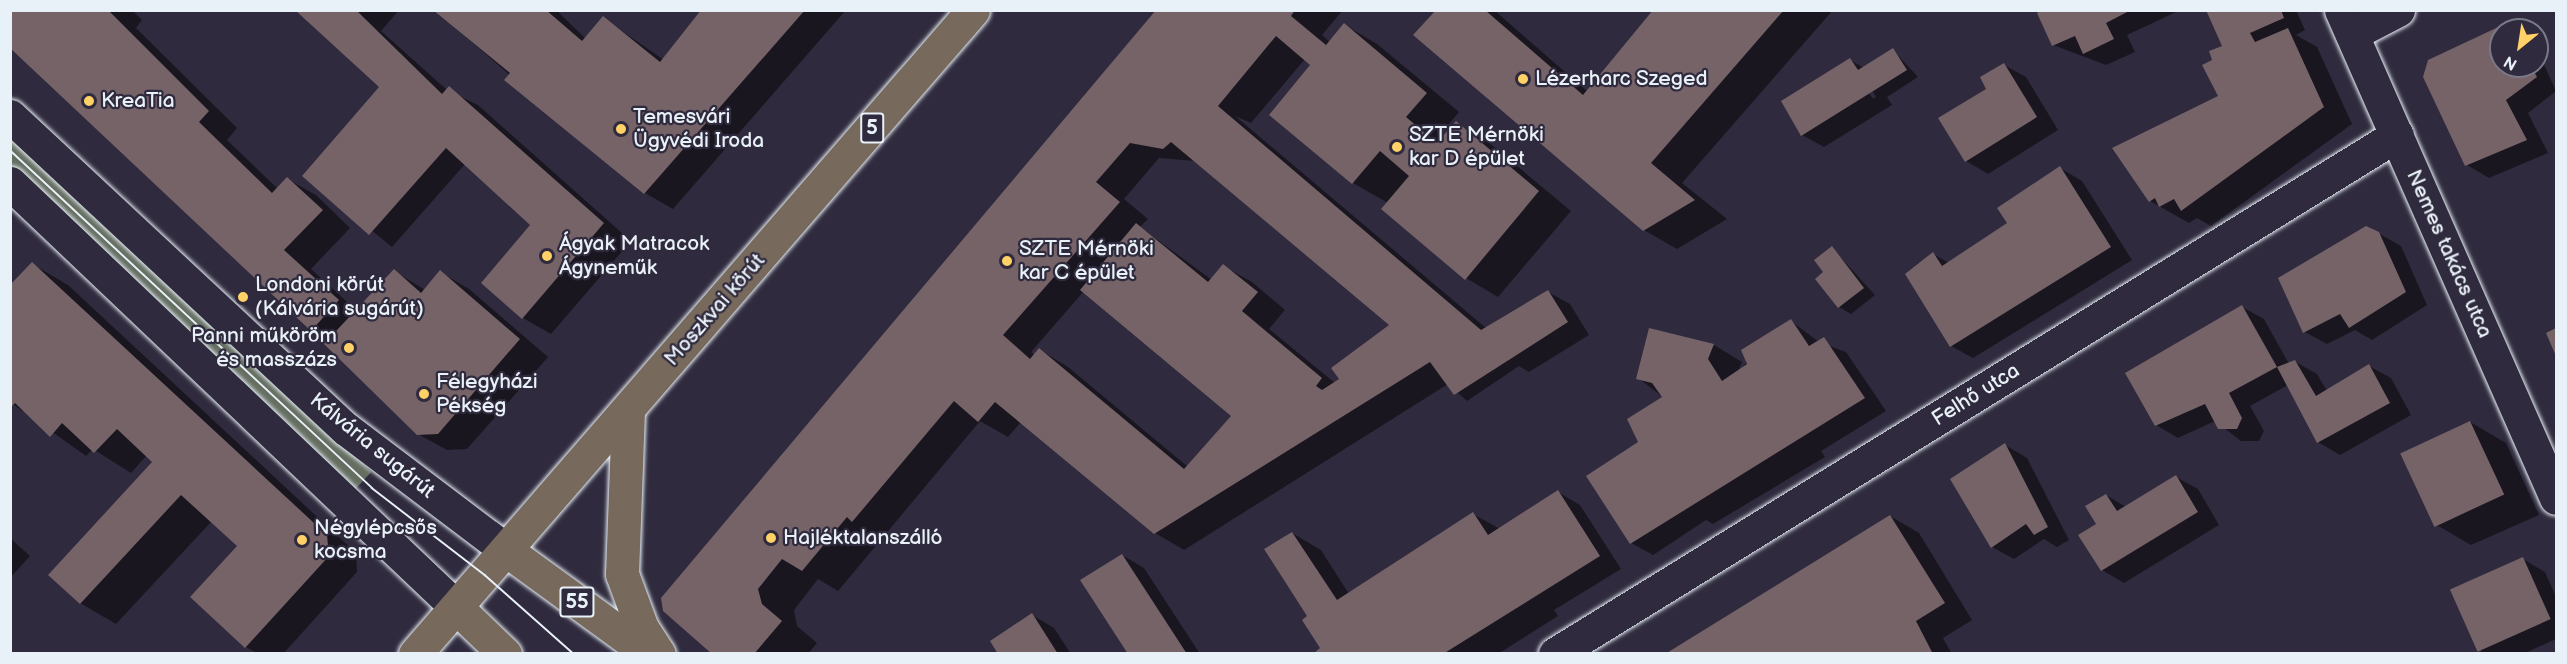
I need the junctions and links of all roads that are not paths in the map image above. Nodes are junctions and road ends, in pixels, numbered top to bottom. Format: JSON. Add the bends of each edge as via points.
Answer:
{"nodes":[{"id":1,"x":973,"y":10,"type":"edge"},
{"id":2,"x":2398,"y":10,"type":"edge"},
{"id":3,"x":2346,"y":22,"type":"edge"},
{"id":4,"x":10,"y":116,"type":"edge"},
{"id":5,"x":2397,"y":135,"type":"junction"},
{"id":6,"x":10,"y":183,"type":"edge"},
{"id":7,"x":628,"y":411,"type":"junction"},
{"id":8,"x":2556,"y":498,"type":"edge"},
{"id":9,"x":506,"y":550,"type":"junction"},
{"id":10,"x":456,"y":608,"type":"junction"},
{"id":11,"x":416,"y":654,"type":"edge"},
{"id":12,"x":505,"y":654,"type":"edge"},
{"id":13,"x":649,"y":654,"type":"edge"},
{"id":14,"x":659,"y":654,"type":"edge"},
{"id":15,"x":1555,"y":654,"type":"edge"}],
"edges":[{"from":1,"to":7,"type":"main road","name":"Moszkvai körút","number":"5"},
{"from":2,"to":3,"type":"street"},
{"from":3,"to":5,"type":"street","name":"Nemes takács utca"},
{"from":4,"to":9,"type":"street","name":"Kálvária sugárút","via":[[346,429]]},
{"from":5,"to":8,"type":"street","name":"Nemes takács utca"},
{"from":5,"to":15,"type":"street","name":"Felhő utca"},
{"from":6,"to":10,"type":"street"},
{"from":7,"to":9,"type":"main road","name":"Moszkvai körút","number":"5"},
{"from":7,"to":14,"type":"main road","via":[[622,574],[642,628]]},
{"from":9,"to":10,"type":"main road","name":"Moszkvai körút","number":"5"},
{"from":9,"to":13,"type":"main road","name":"Kálvária sugárút","number":"55"},
{"from":10,"to":11,"type":"main road","number":"5"},
{"from":10,"to":12,"type":"main road"}]}
